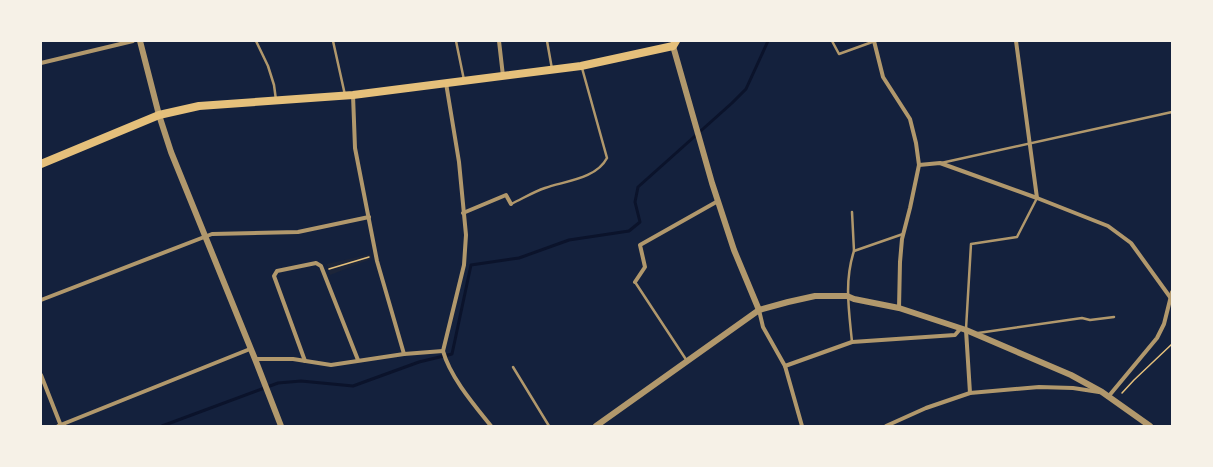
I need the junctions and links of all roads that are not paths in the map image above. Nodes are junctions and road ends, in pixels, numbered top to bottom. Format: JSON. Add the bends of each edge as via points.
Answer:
{"nodes":[{"id":1,"x":133,"y":41,"type":"edge"},
{"id":2,"x":140,"y":41,"type":"edge"},
{"id":3,"x":256,"y":41,"type":"edge"},
{"id":4,"x":333,"y":41,"type":"edge"},
{"id":5,"x":456,"y":41,"type":"edge"},
{"id":6,"x":499,"y":41,"type":"edge"},
{"id":7,"x":547,"y":41,"type":"edge"},
{"id":8,"x":832,"y":41,"type":"edge"},
{"id":9,"x":874,"y":41,"type":"edge"},
{"id":10,"x":1016,"y":41,"type":"edge"},
{"id":11,"x":674,"y":43,"type":"edge"},
{"id":12,"x":41,"y":63,"type":"edge"},
{"id":13,"x":581,"y":66,"type":"junction"},
{"id":14,"x":552,"y":70,"type":"junction"},
{"id":15,"x":503,"y":76,"type":"junction"},
{"id":16,"x":464,"y":81,"type":"junction"},
{"id":17,"x":446,"y":83,"type":"junction"},
{"id":18,"x":349,"y":95,"type":"junction"},
{"id":19,"x":276,"y":100,"type":"junction"},
{"id":20,"x":1172,"y":112,"type":"edge"},
{"id":21,"x":159,"y":115,"type":"junction"},
{"id":22,"x":1029,"y":142,"type":"junction"},
{"id":23,"x":940,"y":163,"type":"junction"},
{"id":24,"x":41,"y":164,"type":"edge"},
{"id":25,"x":919,"y":165,"type":"junction"},
{"id":26,"x":1037,"y":198,"type":"junction"},
{"id":27,"x":718,"y":201,"type":"junction"},
{"id":28,"x":511,"y":204,"type":"joint"},
{"id":29,"x":852,"y":212,"type":"dead end"},
{"id":30,"x":464,"y":213,"type":"junction"},
{"id":31,"x":369,"y":217,"type":"junction"},
{"id":32,"x":903,"y":234,"type":"junction"},
{"id":33,"x":205,"y":236,"type":"junction"},
{"id":34,"x":854,"y":251,"type":"junction"},
{"id":35,"x":635,"y":282,"type":"joint"},
{"id":36,"x":1172,"y":292,"type":"edge"},
{"id":37,"x":847,"y":296,"type":"junction"},
{"id":38,"x":1170,"y":297,"type":"junction"},
{"id":39,"x":41,"y":300,"type":"edge"},
{"id":40,"x":899,"y":308,"type":"junction"},
{"id":41,"x":759,"y":310,"type":"junction"},
{"id":42,"x":1114,"y":317,"type":"dead end"},
{"id":43,"x":964,"y":329,"type":"junction"},
{"id":44,"x":975,"y":334,"type":"junction"},
{"id":45,"x":852,"y":342,"type":"junction"},
{"id":46,"x":250,"y":349,"type":"junction"},
{"id":47,"x":443,"y":351,"type":"junction"},
{"id":48,"x":404,"y":354,"type":"junction"},
{"id":49,"x":255,"y":359,"type":"junction"},
{"id":50,"x":358,"y":360,"type":"junction"},
{"id":51,"x":305,"y":361,"type":"junction"},
{"id":52,"x":688,"y":362,"type":"junction"},
{"id":53,"x":785,"y":366,"type":"junction"},
{"id":54,"x":513,"y":367,"type":"dead end"},
{"id":55,"x":41,"y":375,"type":"edge"},
{"id":56,"x":1102,"y":392,"type":"junction"},
{"id":57,"x":970,"y":393,"type":"junction"},
{"id":58,"x":1108,"y":397,"type":"junction"},
{"id":59,"x":60,"y":426,"type":"edge"},
{"id":60,"x":281,"y":426,"type":"edge"},
{"id":61,"x":491,"y":426,"type":"edge"},
{"id":62,"x":549,"y":426,"type":"edge"},
{"id":63,"x":596,"y":426,"type":"edge"},
{"id":64,"x":802,"y":426,"type":"edge"},
{"id":65,"x":886,"y":426,"type":"edge"},
{"id":66,"x":1150,"y":426,"type":"edge"}],
"edges":[{"from":1,"to":12,"type":"street"},
{"from":2,"to":21,"type":"street"},
{"from":3,"to":19,"type":"lane","via":[[268,66]]},
{"from":4,"to":18,"type":"lane"},
{"from":5,"to":16,"type":"lane"},
{"from":6,"to":15,"type":"street"},
{"from":7,"to":14,"type":"lane"},
{"from":8,"to":9,"type":"lane","via":[[839,54]]},
{"from":9,"to":25,"type":"street","via":[[883,77],[910,120]]},
{"from":10,"to":22,"type":"street"},
{"from":11,"to":13,"type":"main road"},
{"from":11,"to":27,"type":"street"},
{"from":13,"to":14,"type":"main road"},
{"from":13,"to":28,"type":"lane","via":[[607,158],[590,174],[543,189]]},
{"from":14,"to":15,"type":"main road"},
{"from":15,"to":16,"type":"main road"},
{"from":16,"to":17,"type":"main road"},
{"from":17,"to":18,"type":"main road"},
{"from":17,"to":30,"type":"street","via":[[459,162]]},
{"from":18,"to":19,"type":"main road"},
{"from":18,"to":31,"type":"street","via":[[355,148]]},
{"from":19,"to":21,"type":"main road","via":[[199,106]]},
{"from":20,"to":22,"type":"lane"},
{"from":21,"to":24,"type":"main road"},
{"from":21,"to":33,"type":"street"},
{"from":22,"to":23,"type":"lane"},
{"from":22,"to":26,"type":"street"},
{"from":23,"to":25,"type":"street"},
{"from":23,"to":26,"type":"street"},
{"from":25,"to":32,"type":"street"},
{"from":26,"to":38,"type":"street","via":[[1108,226],[1131,243]]},
{"from":26,"to":43,"type":"lane","via":[[1017,238],[971,244]]},
{"from":27,"to":35,"type":"street","via":[[640,245],[645,267]]},
{"from":27,"to":41,"type":"street","via":[[734,250]]},
{"from":28,"to":30,"type":"street","via":[[506,195]]},
{"from":29,"to":34,"type":"lane"},
{"from":30,"to":47,"type":"street","via":[[464,265]]},
{"from":31,"to":33,"type":"street","via":[[298,232]]},
{"from":31,"to":48,"type":"street","via":[[376,256]]},
{"from":32,"to":34,"type":"lane"},
{"from":32,"to":40,"type":"street"},
{"from":33,"to":39,"type":"street"},
{"from":33,"to":46,"type":"street"},
{"from":34,"to":37,"type":"lane"},
{"from":35,"to":52,"type":"lane"},
{"from":36,"to":38,"type":"street"},
{"from":37,"to":40,"type":"street"},
{"from":37,"to":41,"type":"street","via":[[815,296]]},
{"from":37,"to":45,"type":"lane"},
{"from":38,"to":58,"type":"street","via":[[1164,324],[1157,338]]},
{"from":40,"to":43,"type":"street"},
{"from":41,"to":52,"type":"street"},
{"from":41,"to":53,"type":"street","via":[[763,327]]},
{"from":42,"to":44,"type":"lane","via":[[1090,320],[1082,318]]},
{"from":43,"to":44,"type":"street"},
{"from":43,"to":45,"type":"street","via":[[955,335]]},
{"from":43,"to":57,"type":"street"},
{"from":44,"to":56,"type":"street","via":[[1071,375]]},
{"from":45,"to":53,"type":"street"},
{"from":46,"to":49,"type":"street"},
{"from":46,"to":59,"type":"street"},
{"from":47,"to":48,"type":"street"},
{"from":47,"to":61,"type":"street","via":[[465,392]]},
{"from":48,"to":50,"type":"street"},
{"from":49,"to":51,"type":"street"},
{"from":49,"to":60,"type":"street"},
{"from":50,"to":51,"type":"street","via":[[331,365]]},
{"from":50,"to":51,"type":"street","via":[[321,266],[316,263],[277,271],[274,276]]},
{"from":52,"to":63,"type":"street"},
{"from":53,"to":64,"type":"street"},
{"from":54,"to":62,"type":"lane"},
{"from":55,"to":59,"type":"street"},
{"from":56,"to":57,"type":"street","via":[[1073,388],[1039,388]]},
{"from":56,"to":58,"type":"street"},
{"from":57,"to":65,"type":"street","via":[[926,408]]},
{"from":58,"to":66,"type":"street","via":[[1118,399]]}]}
